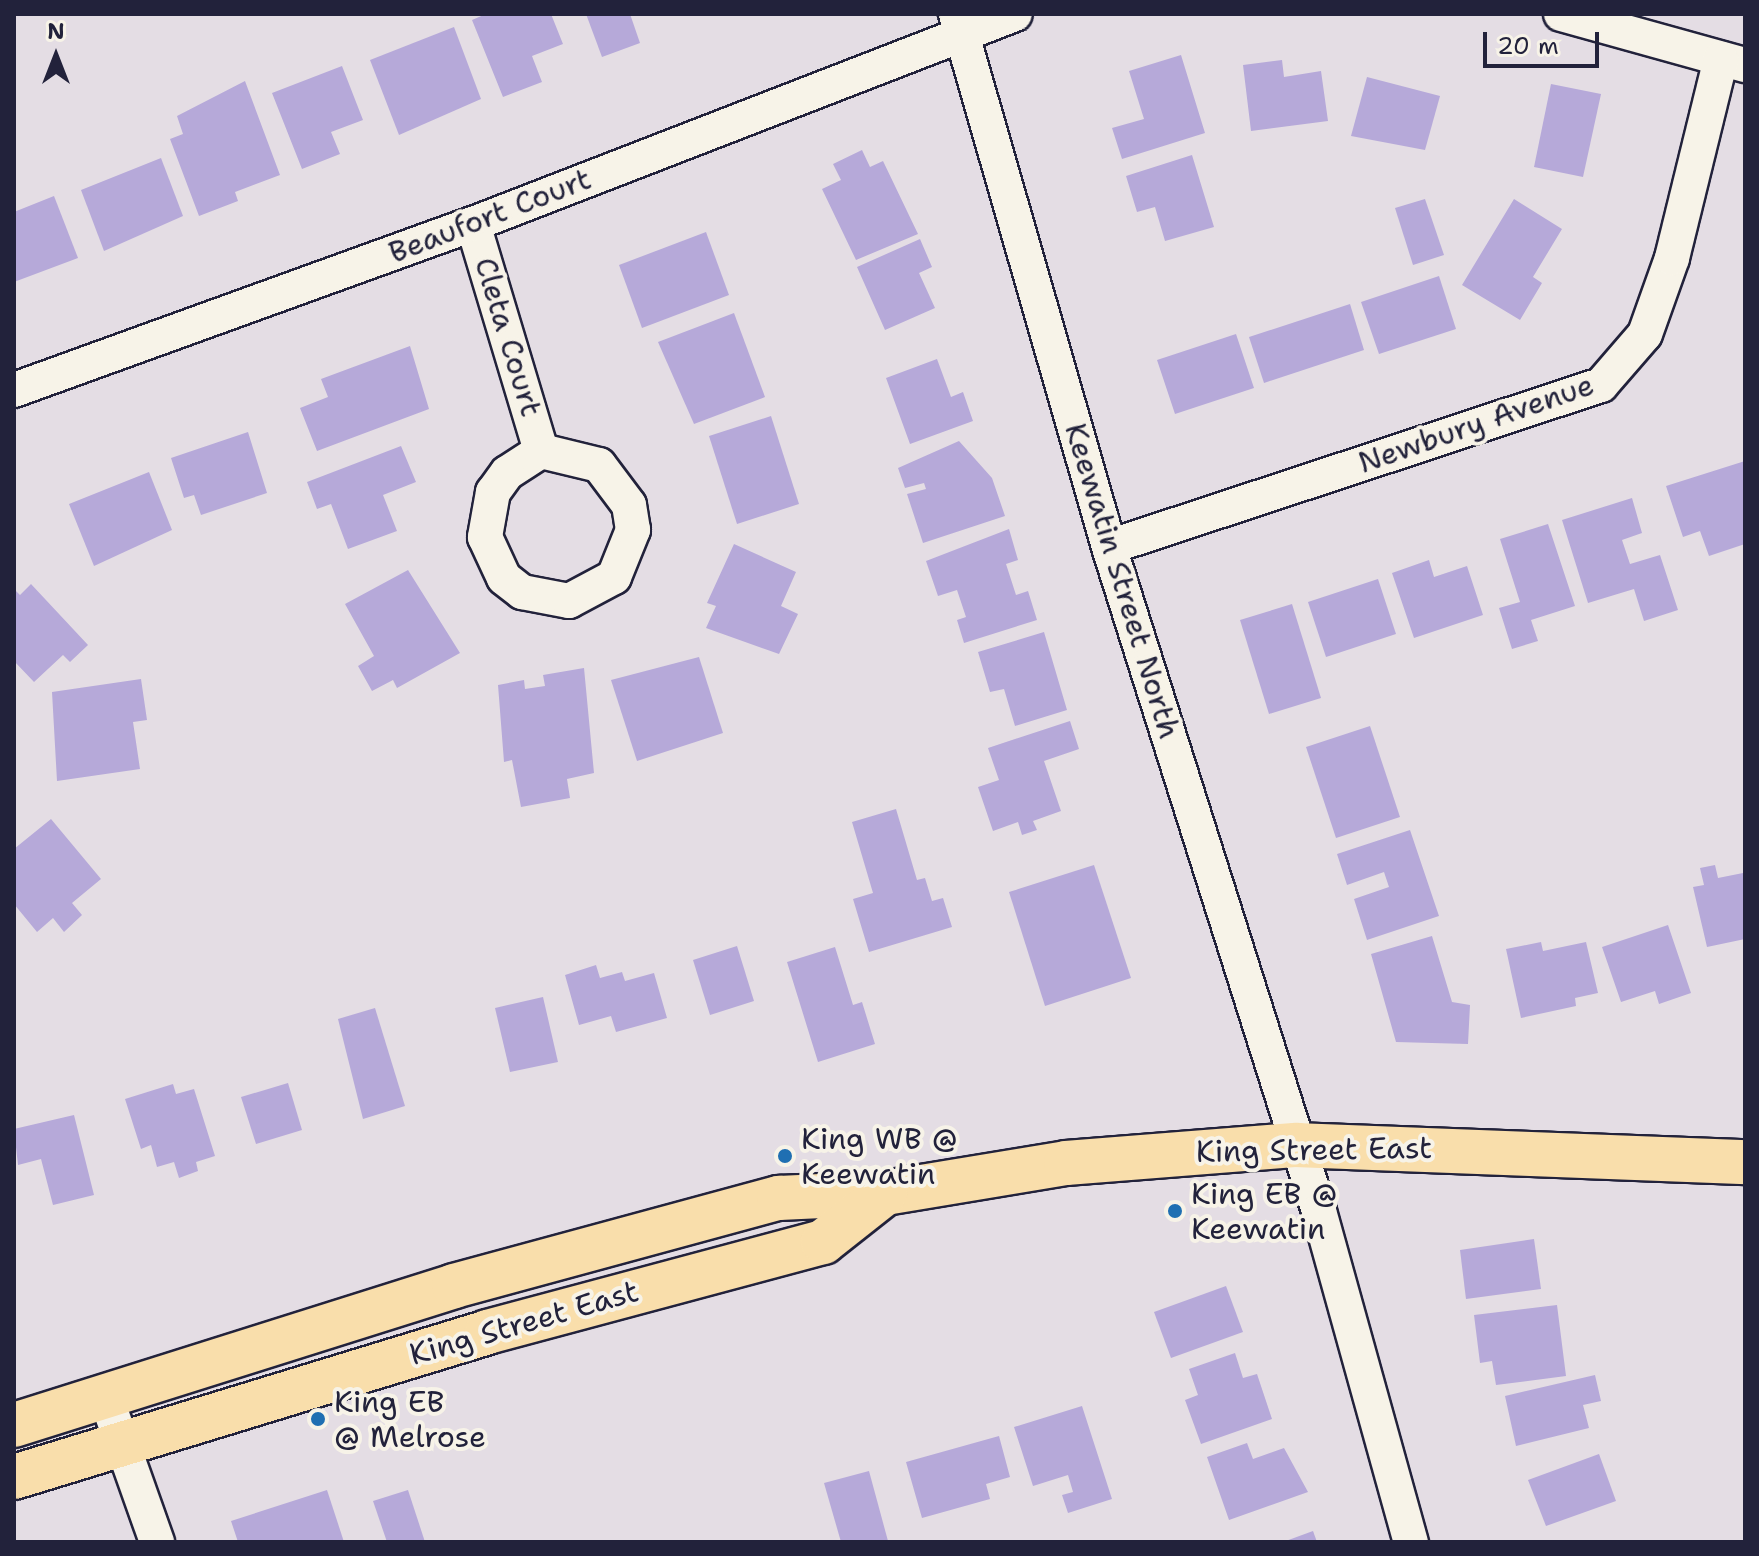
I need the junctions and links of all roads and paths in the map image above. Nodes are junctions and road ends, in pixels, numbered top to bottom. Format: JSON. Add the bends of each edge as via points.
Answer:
{"nodes":[{"id":1,"x":1015,"y":14,"type":"edge"},
{"id":2,"x":1561,"y":14,"type":"edge"},
{"id":3,"x":960,"y":23,"type":"edge"},
{"id":4,"x":1733,"y":62,"type":"edge"},
{"id":5,"x":473,"y":224,"type":"junction"},
{"id":6,"x":14,"y":390,"type":"edge"},
{"id":7,"x":541,"y":451,"type":"junction"},
{"id":8,"x":1109,"y":547,"type":"junction"},
{"id":9,"x":1297,"y":1145,"type":"junction"},
{"id":10,"x":1745,"y":1162,"type":"edge"},
{"id":11,"x":885,"y":1193,"type":"junction"},
{"id":12,"x":105,"y":1395,"type":"junction"},
{"id":13,"x":14,"y":1425,"type":"edge"},
{"id":14,"x":124,"y":1440,"type":"junction"},
{"id":15,"x":14,"y":1477,"type":"edge"},
{"id":16,"x":157,"y":1542,"type":"edge"},
{"id":17,"x":1411,"y":1542,"type":"edge"}],
"edges":[{"from":1,"to":3,"type":"street","name":"Beaufort Court"},
{"from":2,"to":4,"type":"street"},
{"from":3,"to":5,"type":"street","name":"Beaufort Court"},
{"from":3,"to":8,"type":"street","name":"Keewatin Street North"},
{"from":4,"to":8,"type":"street","name":"Newbury Avenue","via":[[1645,334],[1601,385]]},
{"from":5,"to":6,"type":"street","name":"Beaufort Court"},
{"from":5,"to":7,"type":"street","name":"Cleta Court"},
{"from":7,"to":7,"type":"street","name":"Cleta Court","via":[[507,473],[493,492],[485,537],[504,578],[522,592],[569,601],[614,577],[633,530],[629,505],[599,465]]},
{"from":8,"to":9,"type":"street","name":"Keewatin Street North"},
{"from":9,"to":10,"type":"main road","name":"King Street East"},
{"from":9,"to":11,"type":"main road","name":"King Street East","via":[[1066,1163]]},
{"from":9,"to":17,"type":"street","name":"Keewatin Street North"},
{"from":11,"to":12,"type":"main road","name":"King Street East","via":[[779,1198],[454,1286]]},
{"from":11,"to":14,"type":"main road","name":"King Street East","via":[[823,1242],[487,1332]]},
{"from":12,"to":13,"type":"main road","name":"King Street East"},
{"from":12,"to":14,"type":"street"},
{"from":14,"to":15,"type":"main road","name":"King Street East"},
{"from":14,"to":16,"type":"street"}]}
